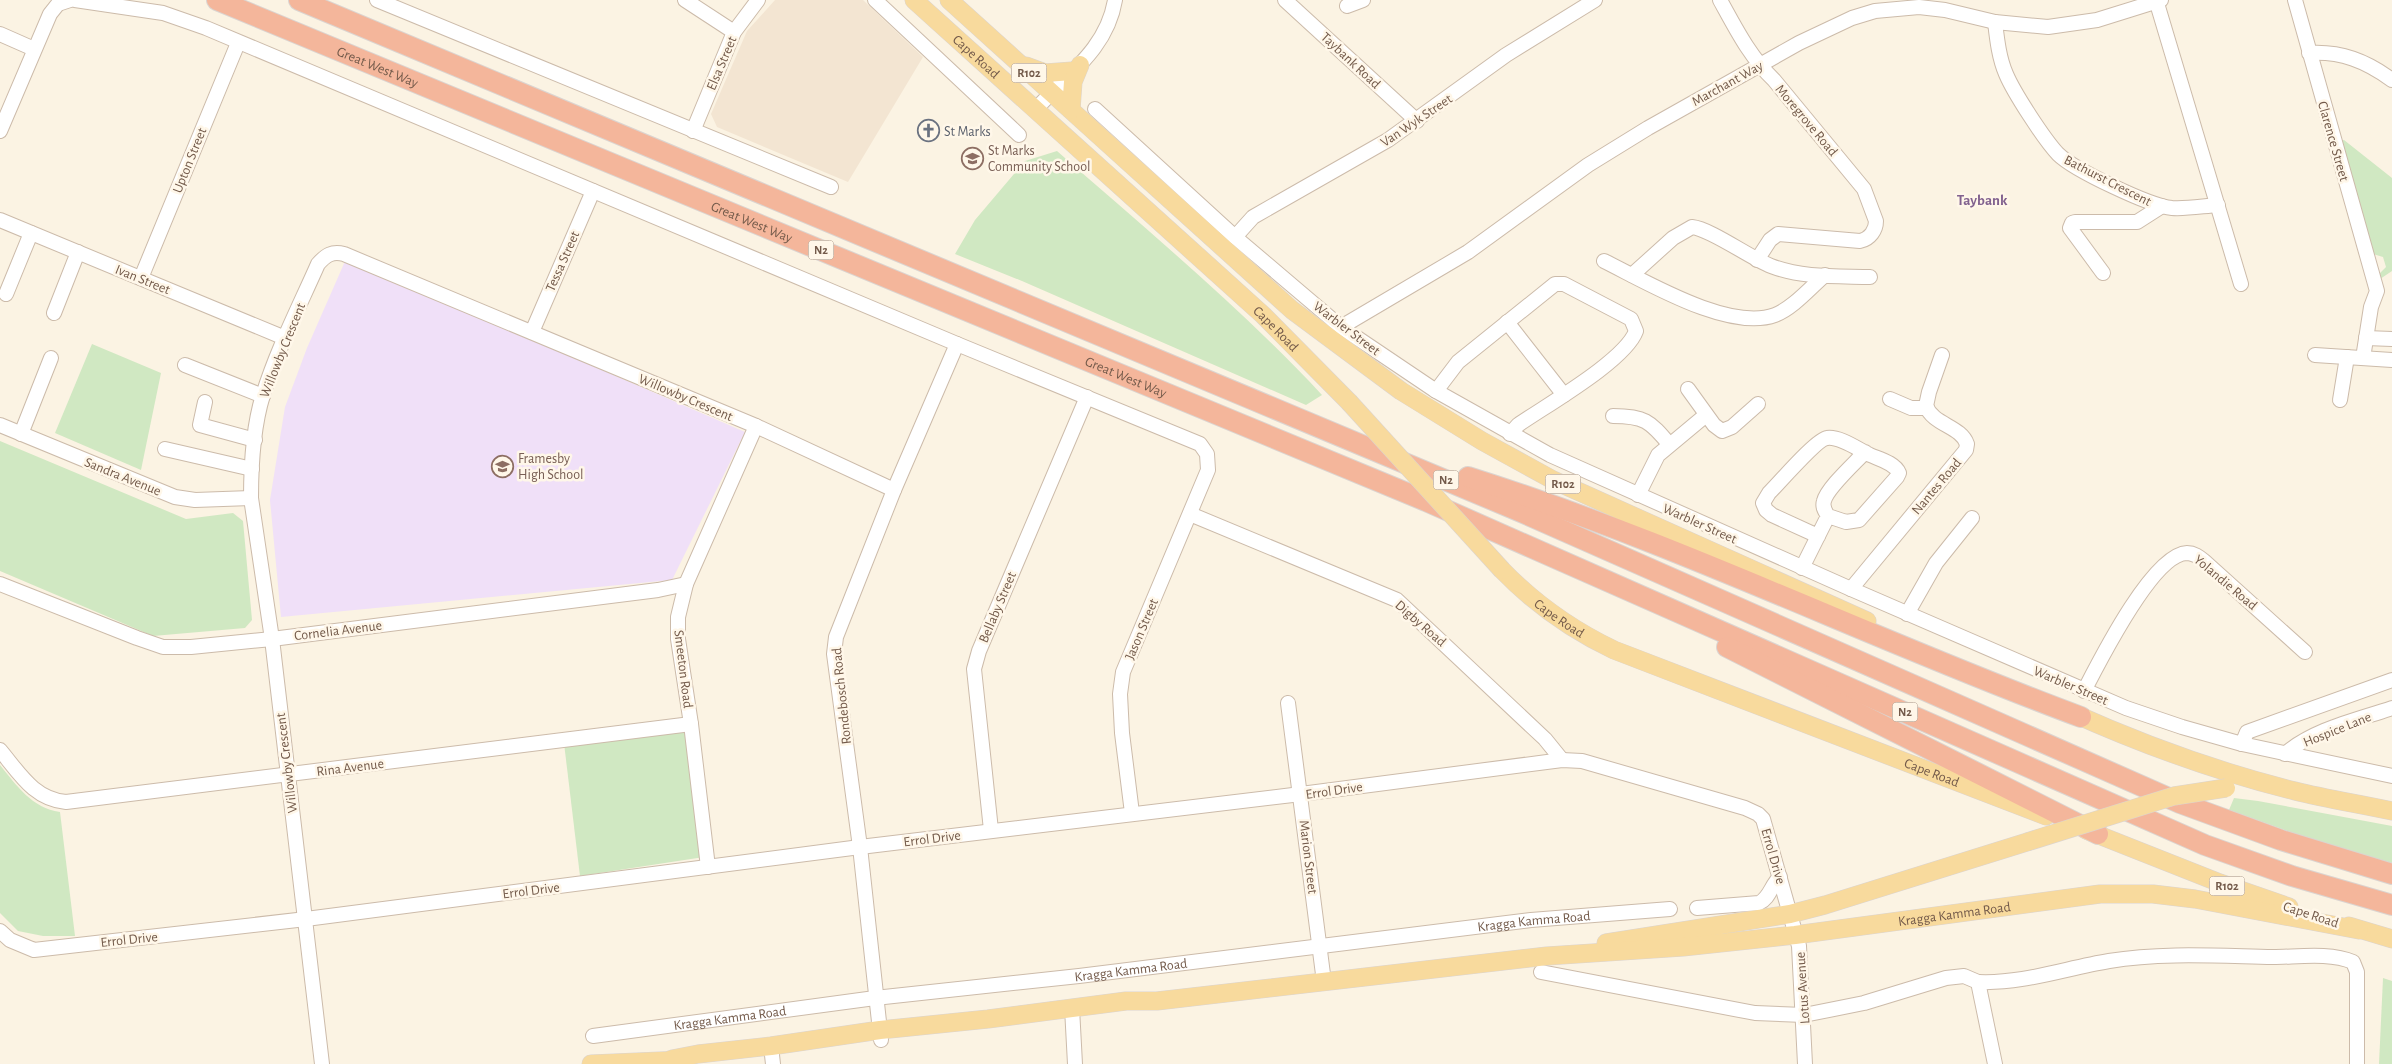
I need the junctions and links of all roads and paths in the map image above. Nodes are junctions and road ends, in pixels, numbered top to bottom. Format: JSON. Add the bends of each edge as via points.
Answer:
{"nodes":[{"id":1,"x":65,"y":0,"type":"edge"},
{"id":2,"x":70,"y":0,"type":"edge"},
{"id":3,"x":75,"y":0,"type":"edge"},
{"id":4,"x":217,"y":0,"type":"edge"},
{"id":5,"x":299,"y":0,"type":"edge"},
{"id":6,"x":377,"y":0,"type":"edge"},
{"id":7,"x":684,"y":0,"type":"edge"},
{"id":8,"x":758,"y":0,"type":"edge"},
{"id":9,"x":875,"y":0,"type":"edge"},
{"id":10,"x":914,"y":0,"type":"edge"},
{"id":11,"x":950,"y":0,"type":"edge"},
{"id":12,"x":1115,"y":0,"type":"edge"},
{"id":13,"x":1285,"y":0,"type":"edge"},
{"id":14,"x":1363,"y":0,"type":"edge"},
{"id":15,"x":1595,"y":0,"type":"edge"},
{"id":16,"x":1720,"y":0,"type":"edge"},
{"id":17,"x":2295,"y":0,"type":"edge"},
{"id":18,"x":2158,"y":1,"type":"edge"},
{"id":19,"x":1347,"y":6,"type":"dead end"},
{"id":20,"x":1995,"y":22,"type":"junction"},
{"id":21,"x":734,"y":32,"type":"junction"},
{"id":22,"x":0,"y":34,"type":"edge"},
{"id":23,"x":238,"y":43,"type":"junction"},
{"id":24,"x":34,"y":48,"type":"junction"},
{"id":25,"x":2309,"y":53,"type":"junction"},
{"id":26,"x":1017,"y":61,"type":"junction"},
{"id":27,"x":1759,"y":65,"type":"junction"},
{"id":28,"x":1076,"y":68,"type":"junction"},
{"id":29,"x":2392,"y":80,"type":"edge"},
{"id":30,"x":1051,"y":92,"type":"junction"},
{"id":31,"x":1094,"y":109,"type":"dead end"},
{"id":32,"x":1035,"y":110,"type":"junction"},
{"id":33,"x":1071,"y":110,"type":"junction"},
{"id":34,"x":1417,"y":121,"type":"junction"},
{"id":35,"x":0,"y":131,"type":"edge"},
{"id":36,"x":693,"y":131,"type":"junction"},
{"id":37,"x":1019,"y":135,"type":"dead end"},
{"id":38,"x":831,"y":187,"type":"dead end"},
{"id":39,"x":593,"y":191,"type":"junction"},
{"id":40,"x":2218,"y":205,"type":"junction"},
{"id":41,"x":2162,"y":206,"type":"junction"},
{"id":42,"x":0,"y":220,"type":"edge"},
{"id":43,"x":31,"y":233,"type":"junction"},
{"id":44,"x":1235,"y":237,"type":"junction"},
{"id":45,"x":78,"y":252,"type":"junction"},
{"id":46,"x":1756,"y":260,"type":"junction"},
{"id":47,"x":1604,"y":261,"type":"dead end"},
{"id":48,"x":2103,"y":273,"type":"dead end"},
{"id":49,"x":1632,"y":275,"type":"junction"},
{"id":50,"x":1825,"y":275,"type":"junction"},
{"id":51,"x":1870,"y":277,"type":"dead end"},
{"id":52,"x":141,"y":278,"type":"junction"},
{"id":53,"x":2241,"y":284,"type":"dead end"},
{"id":54,"x":6,"y":294,"type":"dead end"},
{"id":55,"x":54,"y":313,"type":"dead end"},
{"id":56,"x":1508,"y":322,"type":"junction"},
{"id":57,"x":1341,"y":327,"type":"junction"},
{"id":58,"x":532,"y":332,"type":"junction"},
{"id":59,"x":285,"y":338,"type":"junction"},
{"id":60,"x":2366,"y":338,"type":"junction"},
{"id":61,"x":2392,"y":339,"type":"edge"},
{"id":62,"x":957,"y":344,"type":"junction"},
{"id":63,"x":1942,"y":355,"type":"dead end"},
{"id":64,"x":2315,"y":355,"type":"dead end"},
{"id":65,"x":2347,"y":357,"type":"junction"},
{"id":66,"x":51,"y":358,"type":"dead end"},
{"id":67,"x":2363,"y":358,"type":"junction"},
{"id":68,"x":2392,"y":360,"type":"edge"},
{"id":69,"x":185,"y":365,"type":"dead end"},
{"id":70,"x":1688,"y":389,"type":"dead end"},
{"id":71,"x":1436,"y":391,"type":"junction"},
{"id":72,"x":1564,"y":395,"type":"junction"},
{"id":73,"x":263,"y":396,"type":"junction"},
{"id":74,"x":1086,"y":397,"type":"junction"},
{"id":75,"x":1890,"y":399,"type":"dead end"},
{"id":76,"x":2340,"y":400,"type":"dead end"},
{"id":77,"x":205,"y":402,"type":"dead end"},
{"id":78,"x":1758,"y":404,"type":"dead end"},
{"id":79,"x":1927,"y":408,"type":"junction"},
{"id":80,"x":1706,"y":415,"type":"junction"},
{"id":81,"x":1613,"y":416,"type":"dead end"},
{"id":82,"x":0,"y":425,"type":"edge"},
{"id":83,"x":756,"y":426,"type":"junction"},
{"id":84,"x":21,"y":434,"type":"junction"},
{"id":85,"x":1510,"y":434,"type":"junction"},
{"id":86,"x":255,"y":440,"type":"junction"},
{"id":87,"x":1352,"y":440,"type":"junction"},
{"id":88,"x":1669,"y":444,"type":"junction"},
{"id":89,"x":165,"y":449,"type":"dead end"},
{"id":90,"x":1865,"y":452,"type":"junction"},
{"id":91,"x":252,"y":469,"type":"junction"},
{"id":92,"x":894,"y":490,"type":"junction"},
{"id":93,"x":1638,"y":496,"type":"junction"},
{"id":94,"x":251,"y":498,"type":"junction"},
{"id":95,"x":1426,"y":501,"type":"junction"},
{"id":96,"x":1190,"y":514,"type":"junction"},
{"id":97,"x":1828,"y":516,"type":"junction"},
{"id":98,"x":1972,"y":518,"type":"dead end"},
{"id":99,"x":1818,"y":536,"type":"junction"},
{"id":100,"x":1802,"y":568,"type":"junction"},
{"id":101,"x":0,"y":584,"type":"edge"},
{"id":102,"x":686,"y":584,"type":"junction"},
{"id":103,"x":1851,"y":590,"type":"junction"},
{"id":104,"x":1908,"y":614,"type":"junction"},
{"id":105,"x":272,"y":639,"type":"junction"},
{"id":106,"x":2305,"y":652,"type":"dead end"},
{"id":107,"x":2392,"y":680,"type":"edge"},
{"id":108,"x":2084,"y":691,"type":"junction"},
{"id":109,"x":1288,"y":703,"type":"dead end"},
{"id":110,"x":2392,"y":708,"type":"edge"},
{"id":111,"x":2081,"y":717,"type":"junction"},
{"id":112,"x":691,"y":724,"type":"junction"},
{"id":113,"x":2242,"y":744,"type":"junction"},
{"id":114,"x":0,"y":750,"type":"edge"},
{"id":115,"x":2285,"y":754,"type":"junction"},
{"id":116,"x":1562,"y":760,"type":"junction"},
{"id":117,"x":287,"y":776,"type":"junction"},
{"id":118,"x":2392,"y":776,"type":"edge"},
{"id":119,"x":2296,"y":791,"type":"junction"},
{"id":120,"x":1301,"y":794,"type":"junction"},
{"id":121,"x":2392,"y":811,"type":"edge"},
{"id":122,"x":1132,"y":813,"type":"junction"},
{"id":123,"x":991,"y":830,"type":"junction"},
{"id":124,"x":2098,"y":834,"type":"junction"},
{"id":125,"x":860,"y":847,"type":"junction"},
{"id":126,"x":708,"y":867,"type":"junction"},
{"id":127,"x":2392,"y":874,"type":"edge"},
{"id":128,"x":1780,"y":877,"type":"junction"},
{"id":129,"x":2392,"y":905,"type":"edge"},
{"id":130,"x":1697,"y":908,"type":"dead end"},
{"id":131,"x":1670,"y":909,"type":"dead end"},
{"id":132,"x":1790,"y":914,"type":"junction"},
{"id":133,"x":306,"y":919,"type":"junction"},
{"id":134,"x":2359,"y":930,"type":"junction"},
{"id":135,"x":0,"y":931,"type":"edge"},
{"id":136,"x":1796,"y":934,"type":"junction"},
{"id":137,"x":2392,"y":939,"type":"edge"},
{"id":138,"x":1320,"y":947,"type":"junction"},
{"id":139,"x":1544,"y":964,"type":"junction"},
{"id":140,"x":1324,"y":982,"type":"junction"},
{"id":141,"x":1978,"y":982,"type":"junction"},
{"id":142,"x":875,"y":998,"type":"junction"},
{"id":143,"x":1072,"y":1013,"type":"junction"},
{"id":144,"x":1804,"y":1015,"type":"junction"},
{"id":145,"x":880,"y":1035,"type":"junction"},
{"id":146,"x":593,"y":1036,"type":"dead end"},
{"id":147,"x":772,"y":1056,"type":"edge"},
{"id":148,"x":322,"y":1064,"type":"edge"},
{"id":149,"x":591,"y":1064,"type":"edge"},
{"id":150,"x":1075,"y":1064,"type":"edge"},
{"id":151,"x":1805,"y":1064,"type":"edge"},
{"id":152,"x":1995,"y":1064,"type":"edge"},
{"id":153,"x":2357,"y":1064,"type":"edge"}],
"edges":[{"from":1,"to":2,"type":"street"},
{"from":1,"to":24,"type":"street","via":[[50,14]]},
{"from":3,"to":23,"type":"street","via":[[163,13]]},
{"from":4,"to":95,"type":"highway","name":"Great West Way","number":"N2"},
{"from":5,"to":87,"type":"highway","name":"Great West Way","number":"N2"},
{"from":6,"to":36,"type":"street"},
{"from":7,"to":21,"type":"street"},
{"from":8,"to":21,"type":"street","name":"Elsa Street"},
{"from":9,"to":37,"type":"street","name":"Cape Road"},
{"from":10,"to":32,"type":"main road","name":"Cape Road","number":"R102"},
{"from":11,"to":26,"type":"main road","name":"Cape Road","number":"R102"},
{"from":12,"to":28,"type":"street","via":[[1108,28]]},
{"from":13,"to":34,"type":"street","name":"Taybank Road"},
{"from":14,"to":19,"type":"street"},
{"from":15,"to":34,"type":"street","name":"Van Wyk Street","via":[[1506,55]]},
{"from":16,"to":27,"type":"street","name":"Moregrove Road"},
{"from":17,"to":25,"type":"street","name":"Clarence Street"},
{"from":18,"to":20,"type":"street","name":"Marchant Way","via":[[2071,26]]},
{"from":18,"to":40,"type":"street"},
{"from":20,"to":27,"type":"street","name":"Marchant Way","via":[[1928,8],[1875,11],[1830,27]]},
{"from":20,"to":41,"type":"street","name":"Bathurst Crescent","via":[[2006,75],[2059,155],[2107,182]]},
{"from":21,"to":36,"type":"street","name":"Elsa Street"},
{"from":22,"to":24,"type":"street"},
{"from":23,"to":39,"type":"street"},
{"from":23,"to":52,"type":"street","name":"Upton Street"},
{"from":24,"to":35,"type":"street"},
{"from":25,"to":29,"type":"street","via":[[2328,52],[2350,57],[2375,67]]},
{"from":25,"to":60,"type":"street","name":"Clarence Street","via":[[2375,281],[2377,291]]},
{"from":26,"to":28,"type":"main road","via":[[1045,73]]},
{"from":26,"to":30,"type":"main road","name":"Cape Road","number":"R102"},
{"from":27,"to":46,"type":"street","name":"Moregrove Road","via":[[1864,189],[1876,226],[1865,240],[1778,234]]},
{"from":27,"to":57,"type":"street","name":"Marchant Way","via":[[1596,160],[1468,252]]},
{"from":28,"to":30,"type":"street"},
{"from":28,"to":33,"type":"main road"},
{"from":30,"to":32,"type":"street"},
{"from":30,"to":33,"type":"main road","name":"Cape Road","number":"R102"},
{"from":31,"to":44,"type":"street","name":"Warbler Street"},
{"from":32,"to":124,"type":"main road","name":"Cape Road","number":"R102","bridge":true,"via":[[1268,320],[1349,402],[1502,570],[1549,612],[1614,650],[1979,792]]},
{"from":33,"to":111,"type":"main road","name":"Cape Road","number":"R102","via":[[1292,310],[1378,375],[1470,434],[1590,497]]},
{"from":34,"to":44,"type":"street","name":"Van Wyk Street","via":[[1252,218]]},
{"from":36,"to":38,"type":"street"},
{"from":39,"to":58,"type":"street","name":"Tessa Street"},
{"from":39,"to":62,"type":"street"},
{"from":40,"to":41,"type":"street","name":"Bathurst Crescent","via":[[2192,208]]},
{"from":40,"to":53,"type":"street"},
{"from":41,"to":48,"type":"street","via":[[2137,222],[2072,223],[2070,228]]},
{"from":42,"to":43,"type":"street","name":"Ivan Street"},
{"from":43,"to":45,"type":"street","name":"Ivan Street"},
{"from":43,"to":54,"type":"street"},
{"from":44,"to":57,"type":"street","name":"Warbler Street"},
{"from":45,"to":52,"type":"street","name":"Ivan Street"},
{"from":45,"to":55,"type":"street"},
{"from":46,"to":49,"type":"street","via":[[1703,231],[1687,228]]},
{"from":46,"to":50,"type":"street","via":[[1786,271]]},
{"from":47,"to":49,"type":"street"},
{"from":49,"to":50,"type":"street","via":[[1691,303],[1748,320],[1776,315]]},
{"from":50,"to":51,"type":"street"},
{"from":52,"to":59,"type":"street","name":"Ivan Street"},
{"from":56,"to":71,"type":"street","via":[[1453,366]]},
{"from":56,"to":72,"type":"street"},
{"from":56,"to":72,"type":"street","via":[[1559,283],[1634,322],[1636,331],[1630,342]]},
{"from":57,"to":71,"type":"street","name":"Warbler Street"},
{"from":58,"to":59,"type":"street","name":"Willowby Crescent","via":[[338,252],[318,264]]},
{"from":58,"to":83,"type":"street","name":"Willowby Crescent"},
{"from":59,"to":73,"type":"street","name":"Willowby Crescent"},
{"from":60,"to":61,"type":"street"},
{"from":60,"to":67,"type":"street"},
{"from":62,"to":74,"type":"street"},
{"from":62,"to":92,"type":"street","name":"Rondebosch Road"},
{"from":63,"to":79,"type":"street"},
{"from":64,"to":65,"type":"street"},
{"from":65,"to":67,"type":"street"},
{"from":65,"to":76,"type":"street"},
{"from":66,"to":84,"type":"street"},
{"from":67,"to":68,"type":"street"},
{"from":69,"to":73,"type":"street"},
{"from":70,"to":80,"type":"street"},
{"from":71,"to":85,"type":"street","name":"Warbler Street"},
{"from":72,"to":85,"type":"street","via":[[1518,425]]},
{"from":73,"to":86,"type":"street","name":"Willowby Crescent"},
{"from":74,"to":96,"type":"street","name":"Jason Street","via":[[1194,440],[1204,448],[1208,470]]},
{"from":74,"to":123,"type":"street","name":"Bellaby Street","via":[[974,669]]},
{"from":75,"to":79,"type":"street","via":[[1911,408]]},
{"from":77,"to":86,"type":"street","via":[[200,425]]},
{"from":78,"to":80,"type":"street","via":[[1727,430],[1718,429]]},
{"from":79,"to":103,"type":"street","name":"Nantes Road","via":[[1934,418],[1964,438],[1966,450]]},
{"from":80,"to":88,"type":"street"},
{"from":81,"to":88,"type":"street","via":[[1629,416],[1648,422]]},
{"from":82,"to":84,"type":"street","name":"Sandra Avenue"},
{"from":83,"to":92,"type":"street","name":"Willowby Crescent"},
{"from":83,"to":102,"type":"street","name":"Smeeton Road"},
{"from":84,"to":94,"type":"street","name":"Sandra Avenue","via":[[174,497],[195,500]]},
{"from":85,"to":93,"type":"street","name":"Warbler Street"},
{"from":86,"to":91,"type":"street","name":"Willowby Crescent"},
{"from":87,"to":111,"type":"highway","via":[[1615,527]]},
{"from":87,"to":127,"type":"highway","number":"N2","via":[[2180,803],[2290,843]]},
{"from":88,"to":93,"type":"street","via":[[1652,466]]},
{"from":89,"to":91,"type":"street"},
{"from":90,"to":97,"type":"street","via":[[1825,498],[1824,509]]},
{"from":90,"to":97,"type":"street","via":[[1894,466],[1899,472],[1897,477],[1859,520],[1853,522]]},
{"from":90,"to":99,"type":"street","via":[[1837,440],[1822,439],[1764,499],[1764,507],[1772,515]]},
{"from":91,"to":94,"type":"street","name":"Willowby Crescent"},
{"from":92,"to":125,"type":"street","name":"Rondebosch Road","via":[[836,636],[834,654]]},
{"from":93,"to":100,"type":"street","name":"Warbler Street"},
{"from":94,"to":105,"type":"street","name":"Willowby Crescent"},
{"from":95,"to":124,"type":"highway"},
{"from":95,"to":129,"type":"highway","number":"N2","via":[[2206,845],[2292,876]]},
{"from":96,"to":116,"type":"street","name":"Digby Road","via":[[1397,600],[1545,738]]},
{"from":96,"to":122,"type":"street","name":"Jason Street","via":[[1121,681],[1122,733]]},
{"from":97,"to":99,"type":"street"},
{"from":98,"to":104,"type":"street","via":[[1936,563]]},
{"from":99,"to":100,"type":"street"},
{"from":100,"to":103,"type":"street","name":"Warbler Street"},
{"from":101,"to":105,"type":"street","name":"Cornelia Avenue","via":[[86,620],[163,647]]},
{"from":102,"to":105,"type":"street","name":"Cornelia Avenue"},
{"from":102,"to":112,"type":"street","name":"Smeeton Road","via":[[678,617],[678,639]]},
{"from":103,"to":104,"type":"street","name":"Warbler Street"},
{"from":104,"to":108,"type":"street","name":"Warbler Street"},
{"from":105,"to":117,"type":"street","name":"Willowby Crescent"},
{"from":106,"to":108,"type":"street","name":"Yolandie Road","via":[[2204,561],[2187,553],[2165,564],[2153,575]]},
{"from":107,"to":113,"type":"street","via":[[2247,732]]},
{"from":108,"to":113,"type":"street","name":"Warbler Street","via":[[2182,727]]},
{"from":109,"to":120,"type":"street","name":"Marion Street"},
{"from":110,"to":115,"type":"street","name":"Hospice Lane","via":[[2314,736]]},
{"from":111,"to":119,"type":"main road","name":"Cape Road","number":"R102","via":[[2187,757]]},
{"from":112,"to":117,"type":"street","name":"Rina Avenue"},
{"from":112,"to":126,"type":"street","name":"Smeeton Road"},
{"from":113,"to":115,"type":"street","name":"Warbler Street"},
{"from":114,"to":117,"type":"street","name":"Rina Avenue","via":[[42,797],[53,801],[82,802]]},
{"from":115,"to":118,"type":"street","name":"Warbler Street"},
{"from":116,"to":120,"type":"street","name":"Errol Drive"},
{"from":116,"to":128,"type":"street","name":"Errol Drive","via":[[1582,761],[1753,810],[1766,826]]},
{"from":117,"to":133,"type":"street","name":"Willowby Crescent"},
{"from":119,"to":121,"type":"main road","name":"Cape Road","number":"R102"},
{"from":119,"to":132,"type":"main road","name":"Kragga Kamma Road","bridge":true,"via":[[2226,788],[2174,796]]},
{"from":120,"to":122,"type":"street","name":"Errol Drive"},
{"from":120,"to":138,"type":"street","name":"Marion Street"},
{"from":122,"to":123,"type":"street","name":"Errol Drive"},
{"from":123,"to":125,"type":"street","name":"Errol Drive"},
{"from":124,"to":134,"type":"main road","name":"Cape Road","number":"R102","via":[[2220,883]]},
{"from":125,"to":126,"type":"street","name":"Errol Drive"},
{"from":125,"to":142,"type":"street","name":"Rondebosch Road"},
{"from":126,"to":133,"type":"street","name":"Errol Drive"},
{"from":128,"to":130,"type":"street","via":[[1759,903]]},
{"from":128,"to":132,"type":"street","name":"Errol Drive"},
{"from":131,"to":138,"type":"street","name":"Kragga Kamma Road","via":[[1531,920]]},
{"from":132,"to":136,"type":"street","name":"Lotus Avenue"},
{"from":132,"to":139,"type":"main road","name":"Kragga Kamma Road","via":[[1632,938]]},
{"from":133,"to":135,"type":"street","name":"Errol Drive","via":[[34,950],[10,940]]},
{"from":133,"to":148,"type":"street","name":"Willowby Crescent"},
{"from":134,"to":136,"type":"main road","name":"Kragga Kamma Road","via":[[2208,901],[2127,893],[2074,896]]},
{"from":134,"to":137,"type":"main road","name":"Cape Road","number":"R102"},
{"from":136,"to":139,"type":"main road","name":"Kragga Kamma Road"},
{"from":136,"to":144,"type":"street","name":"Lotus Avenue"},
{"from":138,"to":140,"type":"street","name":"Marion Street"},
{"from":138,"to":142,"type":"street","name":"Kragga Kamma Road"},
{"from":139,"to":140,"type":"main road","name":"Kragga Kamma Road"},
{"from":139,"to":144,"type":"street","name":"Kragga Kamma Road","via":[[1740,1010]]},
{"from":140,"to":143,"type":"main road","name":"Kragga Kamma Road"},
{"from":141,"to":144,"type":"street","name":"Kragga Kamma Road","via":[[1964,976],[1946,978],[1864,1003]]},
{"from":141,"to":152,"type":"street"},
{"from":141,"to":153,"type":"street","via":[[1999,982],[2136,958],[2342,959],[2352,962],[2357,972]]},
{"from":142,"to":145,"type":"street","name":"Rondebosch Road"},
{"from":142,"to":146,"type":"street","name":"Kragga Kamma Road"},
{"from":143,"to":145,"type":"main road","name":"Kragga Kamma Road"},
{"from":143,"to":150,"type":"street"},
{"from":144,"to":151,"type":"street","name":"Lotus Avenue"},
{"from":145,"to":147,"type":"main road","name":"Kragga Kamma Road"},
{"from":147,"to":149,"type":"main road","name":"Kragga Kamma Road"}]}
